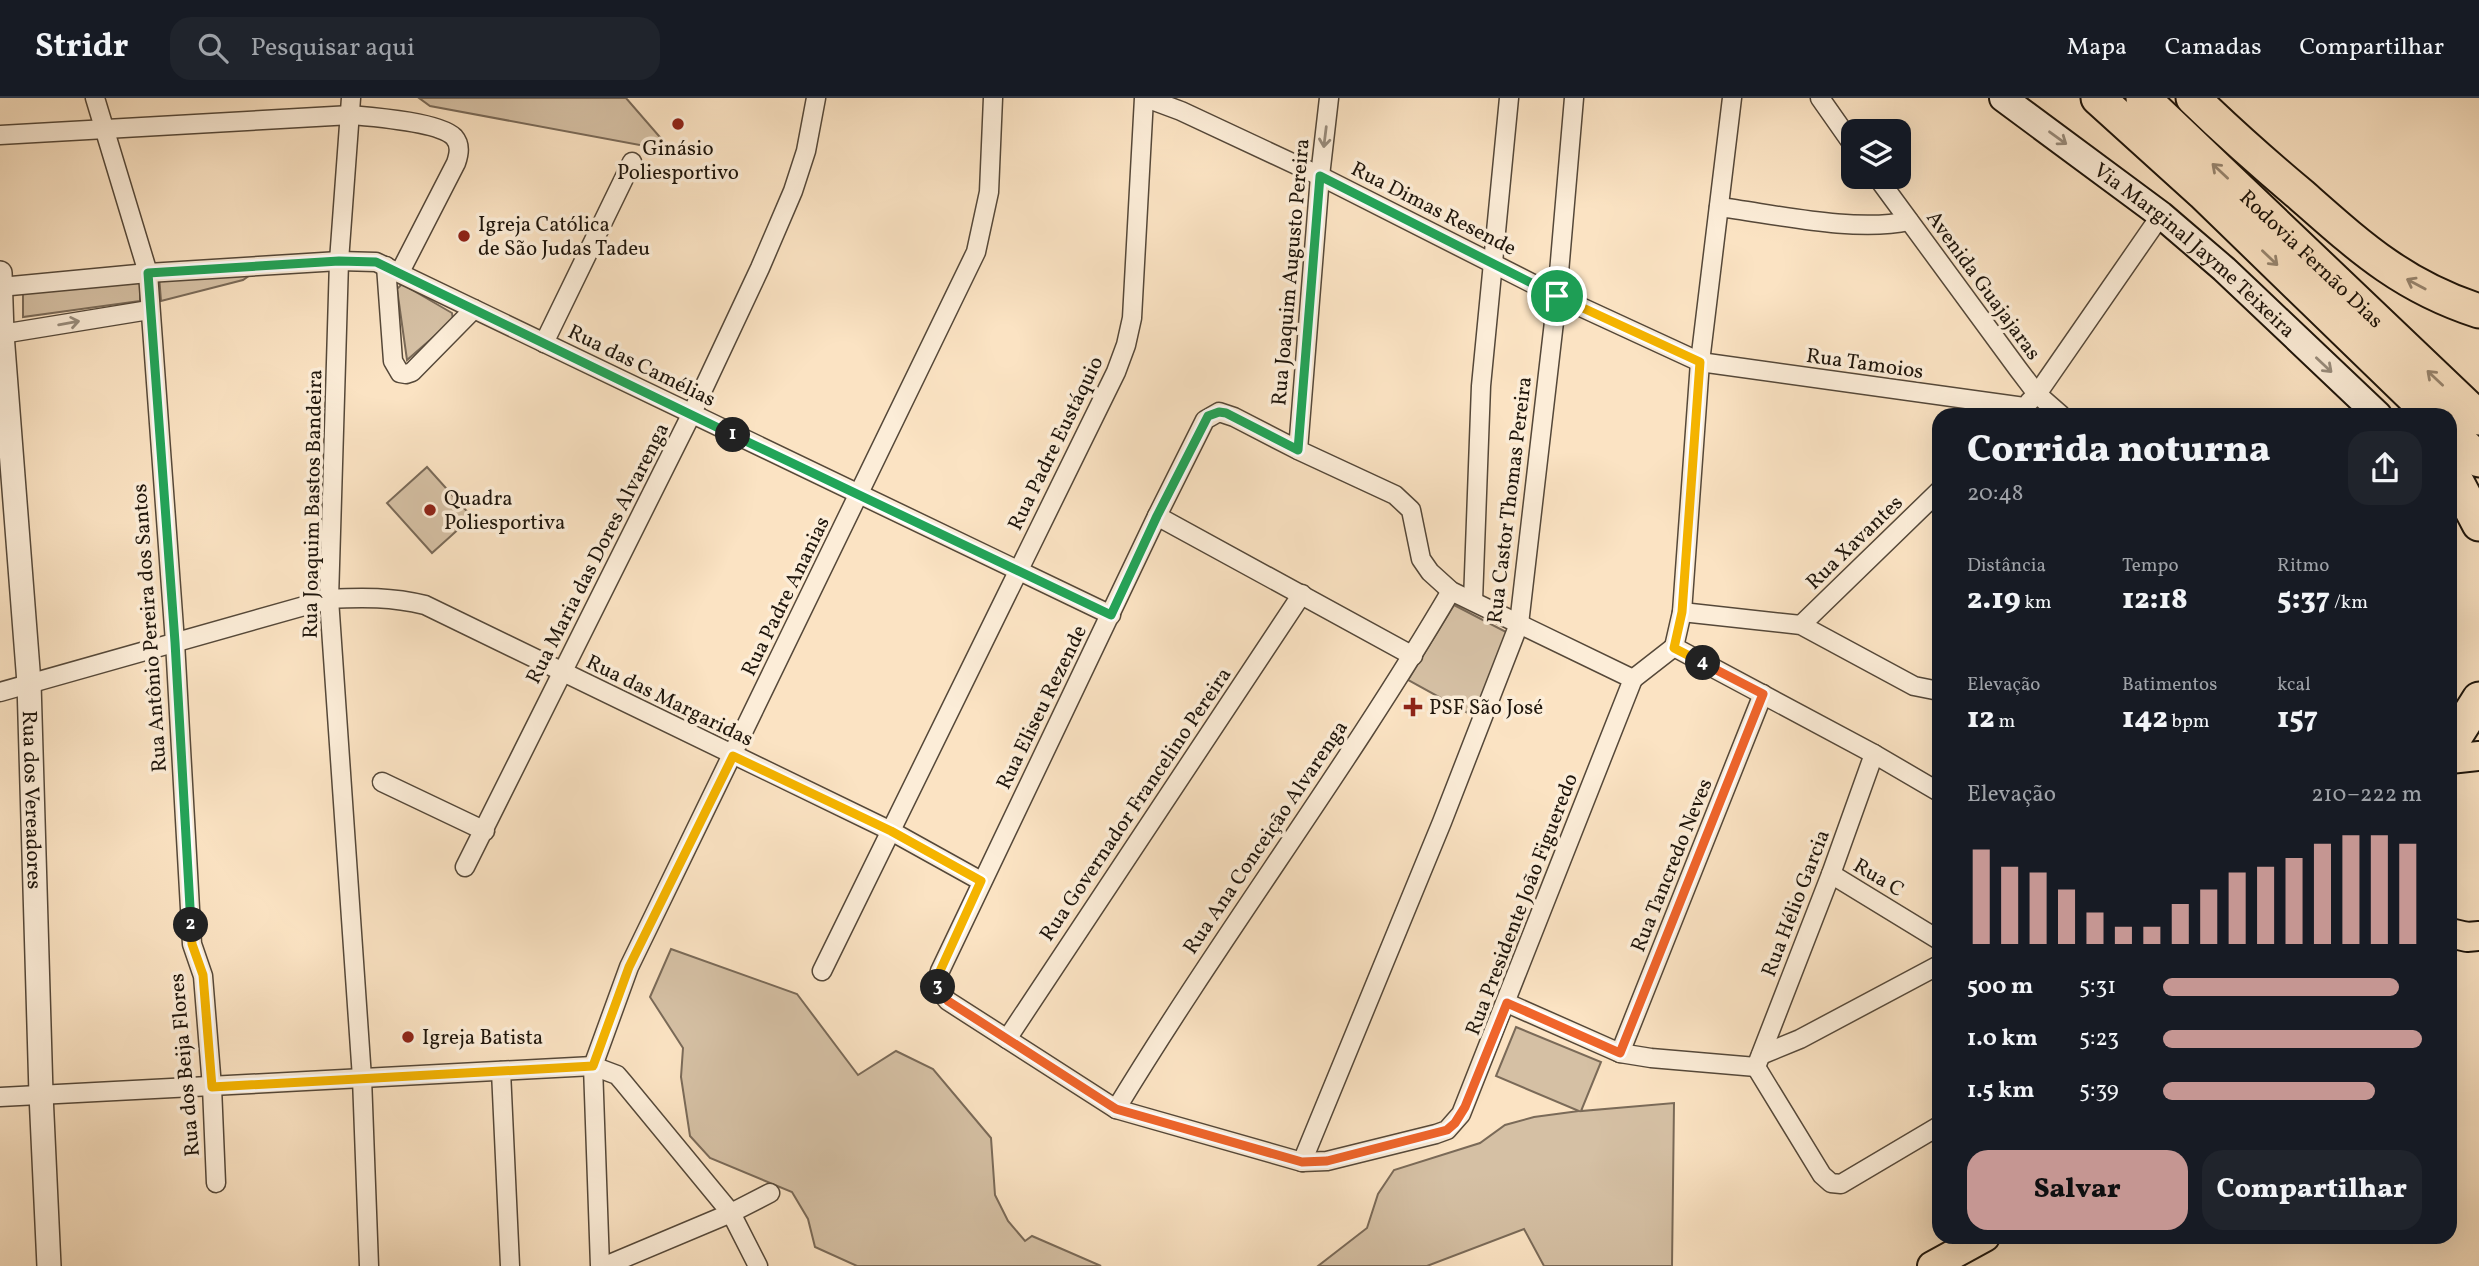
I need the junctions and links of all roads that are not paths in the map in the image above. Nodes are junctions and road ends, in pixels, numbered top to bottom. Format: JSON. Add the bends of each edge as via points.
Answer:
{"nodes":[{"id":1,"x":94,"y":98,"type":"edge"},
{"id":2,"x":816,"y":98,"type":"edge"},
{"id":3,"x":993,"y":98,"type":"edge"},
{"id":4,"x":1145,"y":98,"type":"edge"},
{"id":5,"x":1329,"y":98,"type":"edge"},
{"id":6,"x":1509,"y":98,"type":"edge"},
{"id":7,"x":1574,"y":98,"type":"edge"},
{"id":8,"x":1732,"y":98,"type":"edge"},
{"id":9,"x":1820,"y":98,"type":"edge"},
{"id":10,"x":2003,"y":98,"type":"edge"},
{"id":11,"x":2098,"y":98,"type":"edge"},
{"id":12,"x":2143,"y":98,"type":"edge"},
{"id":13,"x":2193,"y":98,"type":"edge"},
{"id":14,"x":351,"y":106,"type":"edge"},
{"id":15,"x":104,"y":128,"type":"junction"},
{"id":16,"x":1841,"y":128,"type":"edge"},
{"id":17,"x":0,"y":135,"type":"edge"},
{"id":18,"x":2246,"y":148,"type":"junction"},
{"id":19,"x":632,"y":162,"type":"dead end"},
{"id":20,"x":1320,"y":176,"type":"junction"},
{"id":21,"x":1886,"y":189,"type":"edge"},
{"id":22,"x":1719,"y":206,"type":"junction"},
{"id":23,"x":2161,"y":215,"type":"junction"},
{"id":24,"x":1909,"y":221,"type":"junction"},
{"id":25,"x":339,"y":261,"type":"junction"},
{"id":26,"x":1492,"y":263,"type":"junction"},
{"id":27,"x":393,"y":269,"type":"junction"},
{"id":28,"x":148,"y":273,"type":"junction"},
{"id":29,"x":0,"y":282,"type":"edge"},
{"id":30,"x":1557,"y":296,"type":"junction"},
{"id":31,"x":474,"y":309,"type":"junction"},
{"id":32,"x":149,"y":310,"type":"junction"},
{"id":33,"x":2479,"y":311,"type":"edge"},
{"id":34,"x":2,"y":334,"type":"junction"},
{"id":35,"x":544,"y":343,"type":"junction"},
{"id":36,"x":2379,"y":344,"type":"junction"},
{"id":37,"x":1700,"y":362,"type":"junction"},
{"id":38,"x":2038,"y":394,"type":"junction"},
{"id":39,"x":2001,"y":408,"type":"edge"},
{"id":40,"x":2024,"y":408,"type":"edge"},
{"id":41,"x":2053,"y":408,"type":"edge"},
{"id":42,"x":2371,"y":408,"type":"edge"},
{"id":43,"x":2411,"y":408,"type":"edge"},
{"id":44,"x":2427,"y":408,"type":"edge"},
{"id":45,"x":691,"y":415,"type":"junction"},
{"id":46,"x":2479,"y":418,"type":"edge"},
{"id":47,"x":2457,"y":439,"type":"edge"},
{"id":48,"x":1298,"y":450,"type":"junction"},
{"id":49,"x":2479,"y":460,"type":"edge"},
{"id":50,"x":2457,"y":482,"type":"edge"},
{"id":51,"x":859,"y":494,"type":"junction"},
{"id":52,"x":2457,"y":497,"type":"edge"},
{"id":53,"x":1932,"y":498,"type":"edge"},
{"id":54,"x":1157,"y":516,"type":"junction"},
{"id":55,"x":2477,"y":520,"type":"edge"},
{"id":56,"x":1020,"y":570,"type":"junction"},
{"id":57,"x":1451,"y":590,"type":"junction"},
{"id":58,"x":1302,"y":594,"type":"junction"},
{"id":59,"x":329,"y":599,"type":"junction"},
{"id":60,"x":1473,"y":601,"type":"junction"},
{"id":61,"x":1682,"y":612,"type":"junction"},
{"id":62,"x":1111,"y":615,"type":"junction"},
{"id":63,"x":1520,"y":624,"type":"junction"},
{"id":64,"x":1801,"y":625,"type":"junction"},
{"id":65,"x":175,"y":642,"type":"junction"},
{"id":66,"x":1674,"y":648,"type":"junction"},
{"id":67,"x":1413,"y":656,"type":"junction"},
{"id":68,"x":562,"y":674,"type":"junction"},
{"id":69,"x":1633,"y":679,"type":"junction"},
{"id":70,"x":29,"y":683,"type":"junction"},
{"id":71,"x":1932,"y":690,"type":"edge"},
{"id":72,"x":0,"y":692,"type":"edge"},
{"id":73,"x":1763,"y":694,"type":"junction"},
{"id":74,"x":2479,"y":699,"type":"edge"},
{"id":75,"x":2457,"y":734,"type":"edge"},
{"id":76,"x":1874,"y":754,"type":"junction"},
{"id":77,"x":733,"y":756,"type":"junction"},
{"id":78,"x":2479,"y":756,"type":"edge"},
{"id":79,"x":2457,"y":758,"type":"edge"},
{"id":80,"x":382,"y":782,"type":"dead end"},
{"id":81,"x":1932,"y":788,"type":"edge"},
{"id":82,"x":485,"y":831,"type":"junction"},
{"id":83,"x":891,"y":831,"type":"junction"},
{"id":84,"x":465,"y":867,"type":"dead end"},
{"id":85,"x":1831,"y":874,"type":"junction"},
{"id":86,"x":981,"y":881,"type":"junction"},
{"id":87,"x":1932,"y":936,"type":"edge"},
{"id":88,"x":192,"y":944,"type":"joint"},
{"id":89,"x":1932,"y":969,"type":"edge"},
{"id":90,"x":822,"y":971,"type":"dead end"},
{"id":91,"x":1507,"y":1003,"type":"junction"},
{"id":92,"x":1007,"y":1039,"type":"junction"},
{"id":93,"x":1620,"y":1053,"type":"junction"},
{"id":94,"x":1758,"y":1061,"type":"junction"},
{"id":95,"x":593,"y":1066,"type":"junction"},
{"id":96,"x":501,"y":1071,"type":"junction"},
{"id":97,"x":362,"y":1078,"type":"junction"},
{"id":98,"x":212,"y":1087,"type":"junction"},
{"id":99,"x":41,"y":1094,"type":"junction"},
{"id":100,"x":0,"y":1097,"type":"edge"},
{"id":101,"x":1116,"y":1109,"type":"junction"},
{"id":102,"x":1932,"y":1130,"type":"edge"},
{"id":103,"x":1302,"y":1162,"type":"junction"},
{"id":104,"x":216,"y":1183,"type":"dead end"},
{"id":105,"x":770,"y":1192,"type":"dead end"},
{"id":106,"x":731,"y":1213,"type":"junction"},
{"id":107,"x":1972,"y":1244,"type":"edge"},
{"id":108,"x":49,"y":1266,"type":"edge"},
{"id":109,"x":369,"y":1266,"type":"edge"},
{"id":110,"x":510,"y":1266,"type":"edge"},
{"id":111,"x":603,"y":1266,"type":"edge"},
{"id":112,"x":758,"y":1266,"type":"edge"},
{"id":113,"x":1932,"y":1266,"type":"edge"}],
"edges":[{"from":1,"to":15,"type":"street","name":"Rua Antônio Pereira dos Santos"},
{"from":2,"to":45,"type":"street","name":"Rua Maria das Dores Alvarenga","via":[[793,191]]},
{"from":3,"to":51,"type":"street","name":"Rua Padre Ananias","via":[[989,192],[976,252]]},
{"from":4,"to":20,"type":"street","name":"Rua Dimas Resende"},
{"from":4,"to":56,"type":"street","name":"Rua Padre Eustáquio","via":[[1132,318],[1126,345]]},
{"from":5,"to":20,"type":"street","name":"Rua Joaquim Augusto Pereira","one_way":true},
{"from":6,"to":26,"type":"street"},
{"from":7,"to":30,"type":"street","name":"Rua Castor Thomas Pereira"},
{"from":8,"to":22,"type":"street"},
{"from":9,"to":16,"type":"street"},
{"from":10,"to":23,"type":"main road","name":"Via Marginal Jayme Teixeira","one_way":true},
{"from":11,"to":36,"type":"highway","name":"Rodovia Fernão Dias","one_way":true},
{"from":36,"to":12,"type":"highway","name":"Rodovia Fernão Dias","one_way":true},
{"from":13,"to":18,"type":"highway"},
{"from":14,"to":15,"type":"street"},
{"from":14,"to":25,"type":"street","name":"Rua Joaquim Bastos Bandeira"},
{"from":14,"to":27,"type":"street","via":[[432,127],[449,134],[458,145],[456,163]]},
{"from":15,"to":17,"type":"street"},
{"from":15,"to":28,"type":"street","name":"Rua Antônio Pereira dos Santos"},
{"from":33,"to":18,"type":"highway","one_way":true,"via":[[2444,299],[2368,254]]},
{"from":18,"to":36,"type":"highway","via":[[2354,278]]},
{"from":19,"to":35,"type":"street"},
{"from":20,"to":26,"type":"street","name":"Rua Dimas Resende"},
{"from":20,"to":48,"type":"street","name":"Rua Joaquim Augusto Pereira"},
{"from":21,"to":24,"type":"street","name":"Avenida Guajajaras"},
{"from":22,"to":24,"type":"street","via":[[1860,225]]},
{"from":22,"to":37,"type":"street"},
{"from":23,"to":38,"type":"street"},
{"from":23,"to":42,"type":"main road","name":"Via Marginal Jayme Teixeira","one_way":true},
{"from":24,"to":38,"type":"street","name":"Avenida Guajajaras"},
{"from":25,"to":27,"type":"street","name":"Rua das Camélias","via":[[376,262]]},
{"from":25,"to":28,"type":"street","name":"Rua das Camélias"},
{"from":25,"to":59,"type":"street","name":"Rua Joaquim Bastos Bandeira"},
{"from":26,"to":30,"type":"street","name":"Rua Dimas Resende"},
{"from":26,"to":60,"type":"street","via":[[1481,386]]},
{"from":27,"to":31,"type":"street","name":"Rua das Camélias"},
{"from":27,"to":31,"type":"street","via":[[393,361],[402,374],[412,372]]},
{"from":28,"to":29,"type":"street","name":"Rua das Camélias"},
{"from":28,"to":32,"type":"street","name":"Rua Antônio Pereira dos Santos"},
{"from":29,"to":34,"type":"street","name":"Rua dos Vereadores"},
{"from":30,"to":37,"type":"street","name":"Rua Dimas Resende"},
{"from":30,"to":63,"type":"street","name":"Rua Castor Thomas Pereira"},
{"from":31,"to":35,"type":"street","name":"Rua das Camélias"},
{"from":34,"to":32,"type":"street","one_way":true},
{"from":32,"to":65,"type":"street","name":"Rua Antônio Pereira dos Santos"},
{"from":34,"to":70,"type":"street","name":"Rua dos Vereadores"},
{"from":35,"to":45,"type":"street","name":"Rua das Camélias"},
{"from":36,"to":43,"type":"highway"},
{"from":36,"to":44,"type":"highway","name":"Rodovia Fernão Dias"},
{"from":46,"to":36,"type":"highway","name":"Rodovia Fernão Dias","one_way":true},
{"from":37,"to":39,"type":"street","name":"Rua Tamoios"},
{"from":37,"to":61,"type":"street"},
{"from":38,"to":40,"type":"street"},
{"from":38,"to":41,"type":"street","name":"Avenida Guajajaras"},
{"from":45,"to":51,"type":"street","name":"Rua das Camélias"},
{"from":45,"to":68,"type":"street","name":"Rua Maria das Dores Alvarenga"},
{"from":47,"to":49,"type":"highway"},
{"from":48,"to":54,"type":"street","name":"Rua Eliseu Rezende","via":[[1226,413],[1208,416]]},
{"from":48,"to":57,"type":"street","via":[[1404,502],[1415,523],[1421,559]]},
{"from":50,"to":55,"type":"highway"},
{"from":51,"to":56,"type":"street","name":"Rua das Camélias"},
{"from":51,"to":77,"type":"street","name":"Rua Padre Ananias"},
{"from":52,"to":55,"type":"main road"},
{"from":53,"to":64,"type":"street","name":"Rua Xavantes"},
{"from":54,"to":58,"type":"street"},
{"from":54,"to":62,"type":"street","name":"Rua Eliseu Rezende"},
{"from":56,"to":62,"type":"street","name":"Rua das Camélias"},
{"from":56,"to":83,"type":"street","name":"Rua Padre Eustáquio"},
{"from":57,"to":60,"type":"street"},
{"from":57,"to":67,"type":"street","name":"Rua Ana Conceição Alvarenga"},
{"from":58,"to":67,"type":"street"},
{"from":58,"to":92,"type":"street","name":"Rua Governador Francelino Pereira"},
{"from":59,"to":65,"type":"street","name":"Rua das Margaridas"},
{"from":59,"to":68,"type":"street","name":"Rua das Margaridas","via":[[371,596],[425,605]]},
{"from":59,"to":97,"type":"street","name":"Rua Joaquim Bastos Bandeira"},
{"from":60,"to":63,"type":"street"},
{"from":61,"to":64,"type":"street"},
{"from":61,"to":66,"type":"street"},
{"from":62,"to":86,"type":"street","name":"Rua Eliseu Rezende"},
{"from":63,"to":69,"type":"street"},
{"from":63,"to":103,"type":"street","name":"Rua Castor Thomas Pereira"},
{"from":64,"to":71,"type":"street","via":[[1914,686]]},
{"from":65,"to":70,"type":"street","name":"Rua das Margaridas"},
{"from":65,"to":88,"type":"street","name":"Rua Antônio Pereira dos Santos"},
{"from":66,"to":69,"type":"street"},
{"from":66,"to":73,"type":"street"},
{"from":67,"to":101,"type":"street","name":"Rua Ana Conceição Alvarenga"},
{"from":68,"to":77,"type":"street","name":"Rua das Margaridas"},
{"from":68,"to":82,"type":"street","name":"Rua Maria das Dores Alvarenga"},
{"from":69,"to":91,"type":"street","name":"Rua Presidente João Figueredo"},
{"from":70,"to":72,"type":"street","name":"Rua das Margaridas"},
{"from":70,"to":99,"type":"street","name":"Rua dos Vereadores"},
{"from":73,"to":76,"type":"street"},
{"from":73,"to":93,"type":"street","name":"Rua Tancredo Neves"},
{"from":74,"to":75,"type":"highway"},
{"from":76,"to":81,"type":"street"},
{"from":76,"to":85,"type":"street","name":"Rua Hélio Garcia"},
{"from":77,"to":83,"type":"street","name":"Rua das Margaridas"},
{"from":77,"to":95,"type":"street","name":"Rua Padre Ananias","via":[[629,967]]},
{"from":78,"to":79,"type":"main road"},
{"from":80,"to":82,"type":"street"},
{"from":82,"to":84,"type":"street","name":"Rua Maria das Dores Alvarenga"},
{"from":83,"to":86,"type":"street","name":"Rua das Margaridas"},
{"from":83,"to":90,"type":"street","name":"Rua Padre Eustáquio"},
{"from":85,"to":87,"type":"street","name":"Rua C"},
{"from":85,"to":94,"type":"street","name":"Rua Hélio Garcia"},
{"from":86,"to":92,"type":"street","name":"Rua Eliseu Rezende","via":[[938,977],[938,988],[948,1001]]},
{"from":88,"to":98,"type":"street","name":"Rua dos Beija Flores","via":[[203,975]]},
{"from":89,"to":94,"type":"street"},
{"from":91,"to":93,"type":"street"},
{"from":91,"to":103,"type":"street","name":"Rua Presidente João Figueredo","via":[[1465,1107],[1447,1130],[1327,1161]]},
{"from":92,"to":101,"type":"street"},
{"from":93,"to":94,"type":"street"},
{"from":94,"to":102,"type":"street","via":[[1822,1175],[1831,1183],[1841,1184]]},
{"from":95,"to":96,"type":"street"},
{"from":95,"to":106,"type":"street","via":[[617,1075]]},
{"from":95,"to":111,"type":"street"},
{"from":96,"to":97,"type":"street"},
{"from":96,"to":110,"type":"street"},
{"from":97,"to":98,"type":"street"},
{"from":97,"to":109,"type":"street","name":"Rua Joaquim Bastos Bandeira"},
{"from":98,"to":99,"type":"street"},
{"from":98,"to":104,"type":"street","name":"Rua dos Beija Flores"},
{"from":99,"to":100,"type":"street"},
{"from":99,"to":108,"type":"street","name":"Rua dos Vereadores"},
{"from":101,"to":103,"type":"street"},
{"from":105,"to":106,"type":"street"},
{"from":106,"to":111,"type":"street"},
{"from":106,"to":112,"type":"street"},
{"from":107,"to":113,"type":"main road"}]}
